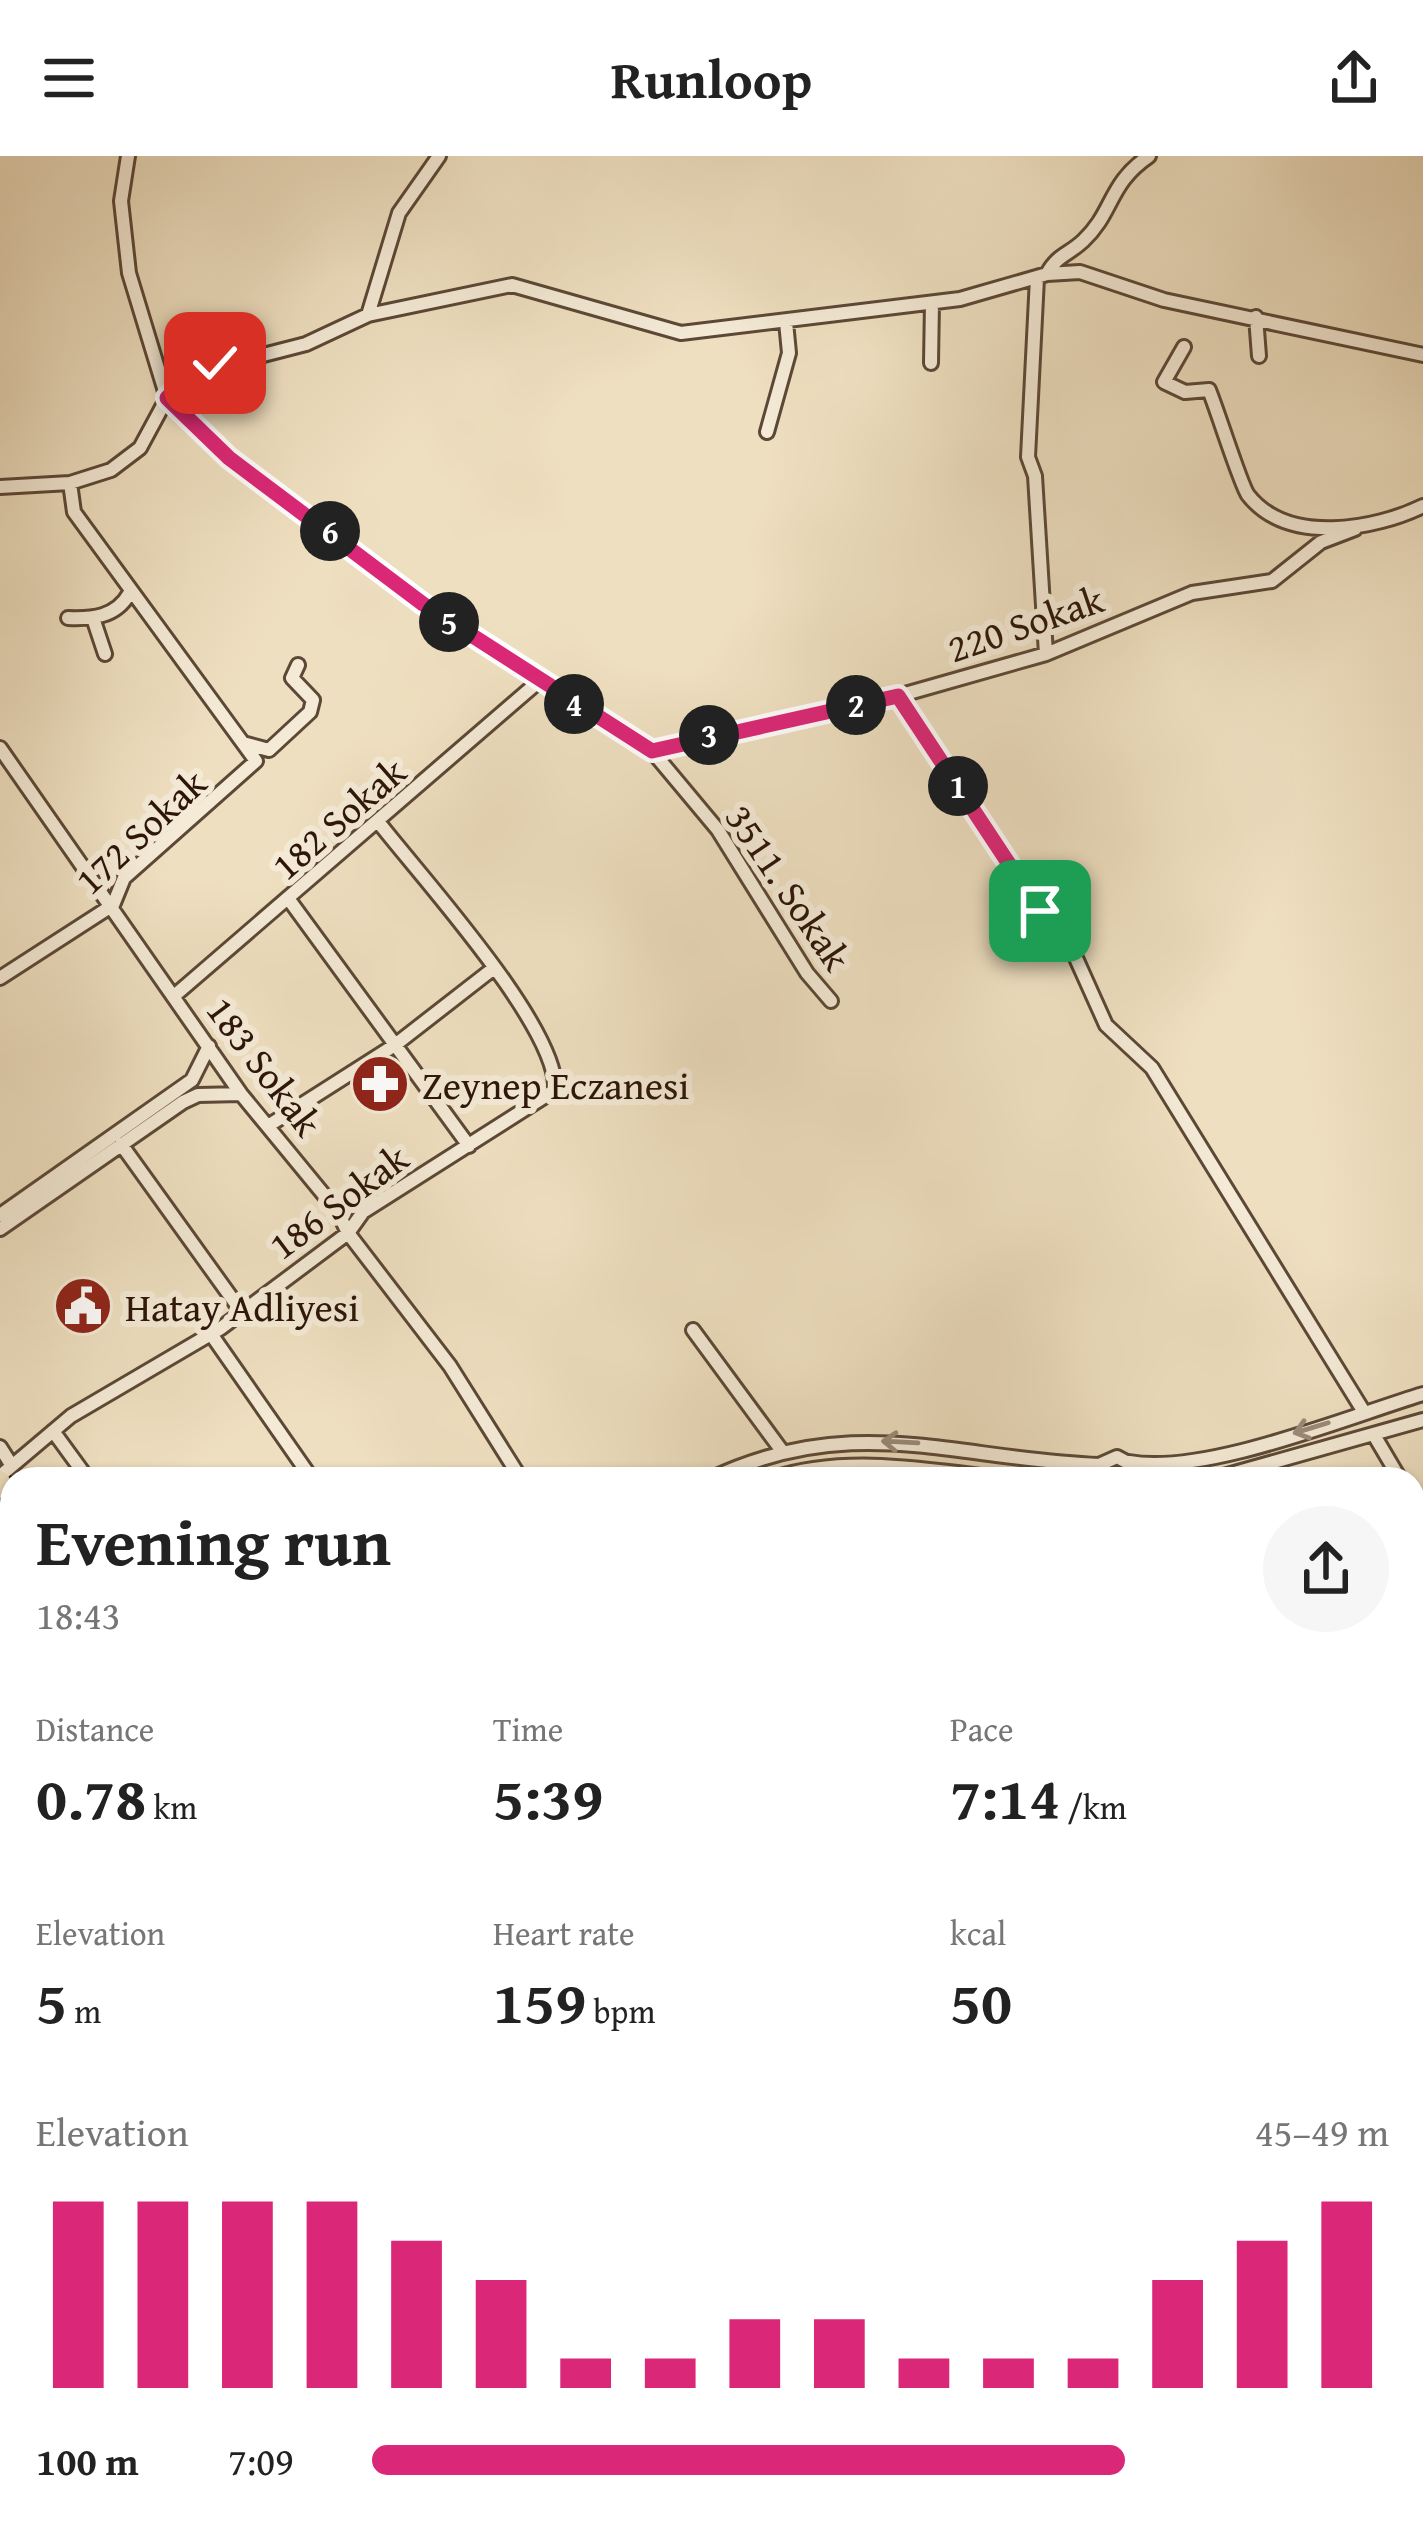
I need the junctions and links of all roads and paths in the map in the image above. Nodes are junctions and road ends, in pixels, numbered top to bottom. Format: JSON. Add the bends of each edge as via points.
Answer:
{"nodes":[{"id":1,"x":128,"y":156,"type":"edge"},
{"id":2,"x":439,"y":156,"type":"edge"},
{"id":3,"x":1149,"y":156,"type":"edge"},
{"id":4,"x":1042,"y":276,"type":"junction"},
{"id":5,"x":932,"y":302,"type":"junction"},
{"id":6,"x":368,"y":315,"type":"junction"},
{"id":7,"x":1256,"y":317,"type":"junction"},
{"id":8,"x":786,"y":322,"type":"junction"},
{"id":9,"x":1184,"y":347,"type":"dead end"},
{"id":10,"x":1423,"y":355,"type":"edge"},
{"id":11,"x":1259,"y":356,"type":"dead end"},
{"id":12,"x":931,"y":363,"type":"dead end"},
{"id":13,"x":167,"y":398,"type":"junction"},
{"id":14,"x":767,"y":431,"type":"dead end"},
{"id":15,"x":70,"y":483,"type":"junction"},
{"id":16,"x":0,"y":487,"type":"edge"},
{"id":17,"x":1423,"y":506,"type":"edge"},
{"id":18,"x":1355,"y":529,"type":"junction"},
{"id":19,"x":129,"y":594,"type":"junction"},
{"id":20,"x":68,"y":618,"type":"dead end"},
{"id":21,"x":93,"y":618,"type":"junction"},
{"id":22,"x":106,"y":654,"type":"dead end"},
{"id":23,"x":1046,"y":654,"type":"junction"},
{"id":24,"x":298,"y":664,"type":"dead end"},
{"id":25,"x":538,"y":682,"type":"junction"},
{"id":26,"x":898,"y":696,"type":"junction"},
{"id":27,"x":242,"y":742,"type":"junction"},
{"id":28,"x":0,"y":748,"type":"edge"},
{"id":29,"x":652,"y":751,"type":"junction"},
{"id":30,"x":380,"y":824,"type":"junction"},
{"id":31,"x":290,"y":901,"type":"junction"},
{"id":32,"x":113,"y":904,"type":"junction"},
{"id":33,"x":494,"y":968,"type":"junction"},
{"id":34,"x":0,"y":978,"type":"edge"},
{"id":35,"x":175,"y":996,"type":"junction"},
{"id":36,"x":831,"y":1001,"type":"dead end"},
{"id":37,"x":395,"y":1045,"type":"junction"},
{"id":38,"x":209,"y":1046,"type":"junction"},
{"id":39,"x":241,"y":1094,"type":"junction"},
{"id":40,"x":271,"y":1124,"type":"junction"},
{"id":41,"x":122,"y":1144,"type":"junction"},
{"id":42,"x":469,"y":1146,"type":"junction"},
{"id":43,"x":0,"y":1215,"type":"edge"},
{"id":44,"x":0,"y":1229,"type":"edge"},
{"id":45,"x":348,"y":1233,"type":"junction"},
{"id":46,"x":241,"y":1311,"type":"junction"},
{"id":47,"x":693,"y":1330,"type":"dead end"},
{"id":48,"x":211,"y":1334,"type":"junction"},
{"id":49,"x":1423,"y":1394,"type":"edge"},
{"id":50,"x":1364,"y":1412,"type":"junction"},
{"id":51,"x":1423,"y":1420,"type":"edge"},
{"id":52,"x":53,"y":1431,"type":"junction"},
{"id":53,"x":1374,"y":1435,"type":"junction"},
{"id":54,"x":782,"y":1450,"type":"junction"},
{"id":55,"x":1129,"y":1462,"type":"junction"},
{"id":56,"x":12,"y":1467,"type":"edge"},
{"id":57,"x":79,"y":1467,"type":"edge"},
{"id":58,"x":304,"y":1467,"type":"edge"},
{"id":59,"x":513,"y":1467,"type":"edge"},
{"id":60,"x":740,"y":1467,"type":"edge"},
{"id":61,"x":1066,"y":1467,"type":"edge"},
{"id":62,"x":1104,"y":1467,"type":"edge"},
{"id":63,"x":1132,"y":1467,"type":"edge"},
{"id":64,"x":1257,"y":1467,"type":"edge"},
{"id":65,"x":1393,"y":1467,"type":"edge"}],
"edges":[{"from":1,"to":13,"type":"street","via":[[121,202],[128,272]]},
{"from":2,"to":6,"type":"street","via":[[399,213]]},
{"from":3,"to":4,"type":"street","via":[[1123,173],[1096,224]]},
{"from":4,"to":5,"type":"street"},
{"from":4,"to":7,"type":"street","via":[[1080,272],[1124,290]]},
{"from":4,"to":23,"type":"street","via":[[1028,457]]},
{"from":5,"to":8,"type":"street"},
{"from":5,"to":12,"type":"street"},
{"from":6,"to":8,"type":"street","via":[[512,285],[681,333]]},
{"from":6,"to":13,"type":"street","via":[[306,344],[204,367]]},
{"from":7,"to":10,"type":"street"},
{"from":7,"to":11,"type":"street"},
{"from":8,"to":14,"type":"street","via":[[789,353]]},
{"from":9,"to":18,"type":"street","via":[[1164,382],[1209,391],[1247,494],[1299,523]]},
{"from":13,"to":15,"type":"street","via":[[140,448],[111,470]]},
{"from":13,"to":25,"type":"street","via":[[243,469]]},
{"from":15,"to":16,"type":"street"},
{"from":15,"to":19,"type":"street","via":[[74,512]]},
{"from":17,"to":18,"type":"street"},
{"from":18,"to":23,"type":"street","name":"220 Sokak","via":[[1321,542],[1272,581],[1192,592]]},
{"from":19,"to":21,"type":"street"},
{"from":19,"to":27,"type":"street"},
{"from":20,"to":21,"type":"street"},
{"from":21,"to":22,"type":"street"},
{"from":23,"to":26,"type":"street","name":"220 Sokak"},
{"from":24,"to":27,"type":"street","via":[[292,678],[313,700],[310,712],[269,750]]},
{"from":25,"to":29,"type":"street"},
{"from":25,"to":30,"type":"street","name":"182 Sokak"},
{"from":26,"to":29,"type":"street","name":"220 Sokak"},
{"from":26,"to":50,"type":"street","via":[[1071,947],[1106,1025],[1152,1068]]},
{"from":27,"to":32,"type":"street","name":"172 Sokak","via":[[256,761],[124,878]]},
{"from":28,"to":32,"type":"street","name":"183 Sokak"},
{"from":29,"to":36,"type":"street","name":"3511. Sokak","via":[[718,830]]},
{"from":30,"to":31,"type":"street","name":"182 Sokak"},
{"from":30,"to":33,"type":"street","name":"186 Sokak"},
{"from":31,"to":35,"type":"street","name":"182 Sokak"},
{"from":31,"to":37,"type":"street"},
{"from":32,"to":34,"type":"street","name":"172 Sokak"},
{"from":32,"to":35,"type":"street","name":"183 Sokak"},
{"from":33,"to":37,"type":"street"},
{"from":33,"to":42,"type":"street","name":"186 Sokak","via":[[547,1048],[555,1090]]},
{"from":35,"to":38,"type":"street","name":"183 Sokak"},
{"from":37,"to":40,"type":"street"},
{"from":37,"to":42,"type":"street"},
{"from":38,"to":39,"type":"street","name":"183 Sokak"},
{"from":38,"to":43,"type":"street","via":[[192,1080]]},
{"from":39,"to":40,"type":"street","name":"183 Sokak"},
{"from":39,"to":41,"type":"street","via":[[198,1095]]},
{"from":40,"to":45,"type":"street","name":"183 Sokak"},
{"from":41,"to":44,"type":"street"},
{"from":41,"to":46,"type":"street"},
{"from":42,"to":45,"type":"street","name":"186 Sokak","via":[[363,1212]]},
{"from":45,"to":46,"type":"street","name":"186 Sokak"},
{"from":45,"to":59,"type":"street","name":"183 Sokak","via":[[450,1366]]},
{"from":46,"to":48,"type":"street","name":"186 Sokak"},
{"from":47,"to":54,"type":"street"},
{"from":48,"to":52,"type":"street","name":"186 Sokak"},
{"from":48,"to":58,"type":"street"},
{"from":49,"to":50,"type":"street"},
{"from":50,"to":55,"type":"street","one_way":true,"via":[[1220,1455],[1160,1466]]},
{"from":51,"to":53,"type":"street"},
{"from":52,"to":56,"type":"street","name":"186 Sokak"},
{"from":52,"to":57,"type":"street"},
{"from":53,"to":64,"type":"street"},
{"from":53,"to":65,"type":"street"},
{"from":54,"to":60,"type":"street"},
{"from":61,"to":54,"type":"street","one_way":true,"via":[[904,1441]]},
{"from":55,"to":62,"type":"street","via":[[1117,1457]]},
{"from":55,"to":63,"type":"street"}]}
